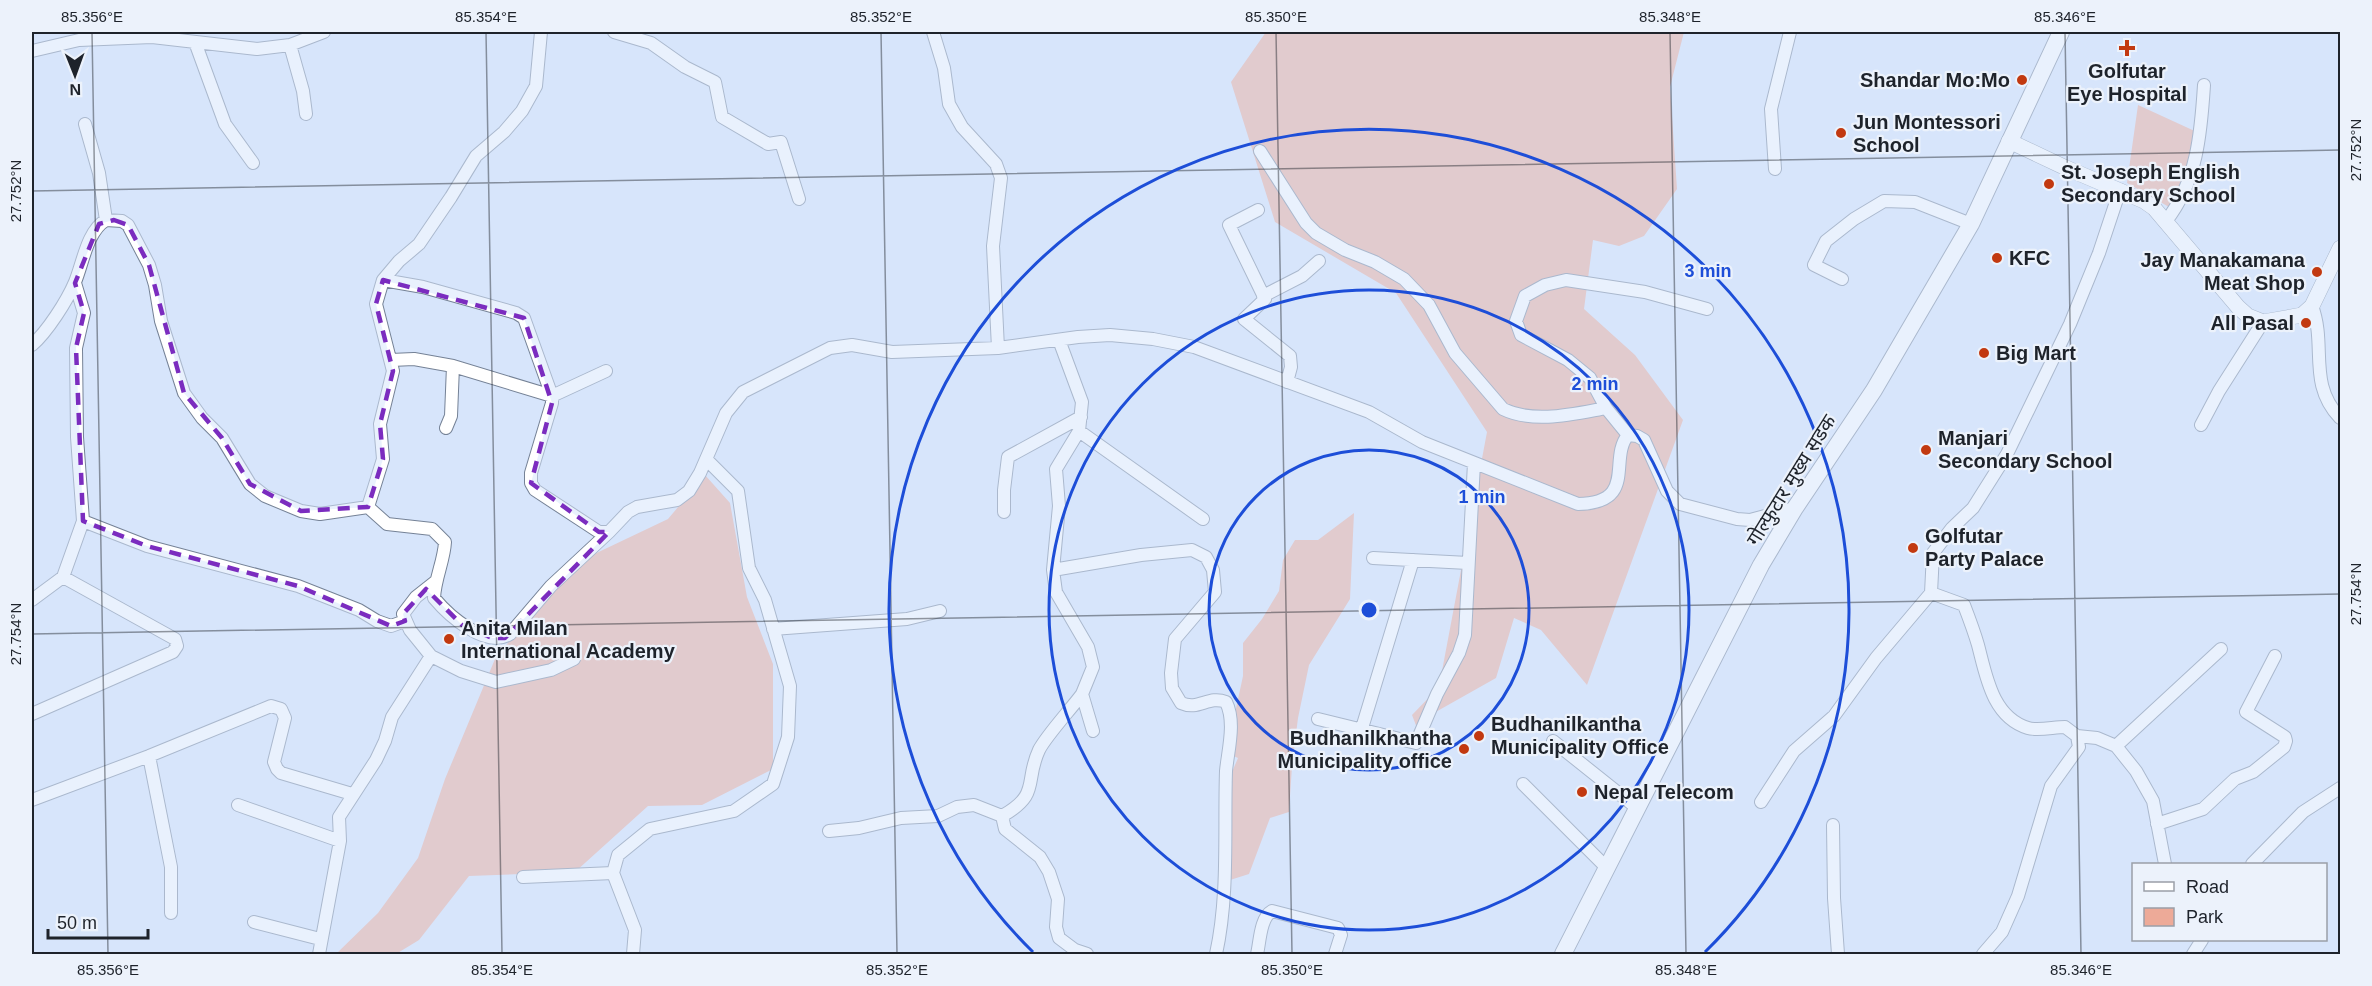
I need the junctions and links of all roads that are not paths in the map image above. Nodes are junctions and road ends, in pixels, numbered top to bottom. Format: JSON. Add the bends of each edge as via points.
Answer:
{"nodes":[{"id":1,"x":324,"y":32,"type":"edge"},
{"id":2,"x":541,"y":32,"type":"edge"},
{"id":3,"x":614,"y":32,"type":"edge"},
{"id":4,"x":933,"y":32,"type":"edge"},
{"id":5,"x":1790,"y":32,"type":"edge"},
{"id":6,"x":2061,"y":32,"type":"edge"},
{"id":7,"x":195,"y":42,"type":"junction"},
{"id":8,"x":290,"y":45,"type":"junction"},
{"id":9,"x":32,"y":51,"type":"edge"},
{"id":10,"x":2204,"y":85,"type":"dead end"},
{"id":11,"x":306,"y":114,"type":"dead end"},
{"id":12,"x":85,"y":124,"type":"dead end"},
{"id":13,"x":2009,"y":141,"type":"junction"},
{"id":14,"x":1260,"y":151,"type":"dead end"},
{"id":15,"x":253,"y":163,"type":"dead end"},
{"id":16,"x":1775,"y":169,"type":"dead end"},
{"id":17,"x":2120,"y":190,"type":"junction"},
{"id":18,"x":799,"y":199,"type":"dead end"},
{"id":19,"x":1258,"y":210,"type":"dead end"},
{"id":20,"x":106,"y":220,"type":"junction"},
{"id":21,"x":2166,"y":220,"type":"junction"},
{"id":22,"x":1971,"y":224,"type":"junction"},
{"id":23,"x":2340,"y":248,"type":"edge"},
{"id":24,"x":1319,"y":261,"type":"dead end"},
{"id":25,"x":1842,"y":279,"type":"dead end"},
{"id":26,"x":383,"y":280,"type":"junction"},
{"id":27,"x":75,"y":283,"type":"junction"},
{"id":28,"x":1263,"y":296,"type":"junction"},
{"id":29,"x":2312,"y":306,"type":"junction"},
{"id":30,"x":1707,"y":309,"type":"dead end"},
{"id":31,"x":2263,"y":322,"type":"junction"},
{"id":32,"x":1059,"y":340,"type":"junction"},
{"id":33,"x":32,"y":345,"type":"edge"},
{"id":34,"x":998,"y":348,"type":"junction"},
{"id":35,"x":391,"y":360,"type":"junction"},
{"id":36,"x":453,"y":366,"type":"junction"},
{"id":37,"x":606,"y":371,"type":"dead end"},
{"id":38,"x":1287,"y":382,"type":"junction"},
{"id":39,"x":552,"y":396,"type":"junction"},
{"id":40,"x":1606,"y":408,"type":"junction"},
{"id":41,"x":1081,"y":417,"type":"junction"},
{"id":42,"x":2340,"y":418,"type":"edge"},
{"id":43,"x":2201,"y":425,"type":"dead end"},
{"id":44,"x":446,"y":428,"type":"dead end"},
{"id":45,"x":1078,"y":431,"type":"junction"},
{"id":46,"x":1628,"y":435,"type":"junction"},
{"id":47,"x":706,"y":459,"type":"junction"},
{"id":48,"x":1474,"y":463,"type":"junction"},
{"id":49,"x":368,"y":507,"type":"junction"},
{"id":50,"x":1795,"y":508,"type":"junction"},
{"id":51,"x":1004,"y":512,"type":"dead end"},
{"id":52,"x":1203,"y":519,"type":"dead end"},
{"id":53,"x":83,"y":520,"type":"junction"},
{"id":54,"x":609,"y":532,"type":"junction"},
{"id":55,"x":1373,"y":558,"type":"dead end"},
{"id":56,"x":1413,"y":560,"type":"junction"},
{"id":57,"x":1468,"y":563,"type":"junction"},
{"id":58,"x":1053,"y":570,"type":"junction"},
{"id":59,"x":63,"y":577,"type":"junction"},
{"id":60,"x":435,"y":582,"type":"junction"},
{"id":61,"x":1931,"y":592,"type":"junction"},
{"id":62,"x":32,"y":600,"type":"edge"},
{"id":63,"x":940,"y":611,"type":"dead end"},
{"id":64,"x":405,"y":621,"type":"junction"},
{"id":65,"x":773,"y":629,"type":"junction"},
{"id":66,"x":2221,"y":649,"type":"dead end"},
{"id":67,"x":431,"y":656,"type":"junction"},
{"id":68,"x":2276,"y":656,"type":"dead end"},
{"id":69,"x":574,"y":659,"type":"dead end"},
{"id":70,"x":1082,"y":694,"type":"junction"},
{"id":71,"x":32,"y":714,"type":"edge"},
{"id":72,"x":1318,"y":719,"type":"dead end"},
{"id":73,"x":1362,"y":728,"type":"junction"},
{"id":74,"x":1093,"y":731,"type":"dead end"},
{"id":75,"x":2077,"y":736,"type":"junction"},
{"id":76,"x":1553,"y":741,"type":"dead end"},
{"id":77,"x":2116,"y":746,"type":"junction"},
{"id":78,"x":149,"y":756,"type":"junction"},
{"id":79,"x":1523,"y":784,"type":"dead end"},
{"id":80,"x":2340,"y":788,"type":"edge"},
{"id":81,"x":352,"y":794,"type":"junction"},
{"id":82,"x":32,"y":800,"type":"edge"},
{"id":83,"x":1761,"y":802,"type":"dead end"},
{"id":84,"x":238,"y":805,"type":"dead end"},
{"id":85,"x":1637,"y":808,"type":"junction"},
{"id":86,"x":1002,"y":816,"type":"junction"},
{"id":87,"x":2157,"y":824,"type":"junction"},
{"id":88,"x":1833,"y":825,"type":"dead end"},
{"id":89,"x":829,"y":831,"type":"dead end"},
{"id":90,"x":340,"y":841,"type":"junction"},
{"id":91,"x":2166,"y":863,"type":"edge"},
{"id":92,"x":2253,"y":863,"type":"edge"},
{"id":93,"x":1607,"y":868,"type":"junction"},
{"id":94,"x":613,"y":873,"type":"junction"},
{"id":95,"x":523,"y":877,"type":"dead end"},
{"id":96,"x":171,"y":913,"type":"dead end"},
{"id":97,"x":254,"y":922,"type":"dead end"},
{"id":98,"x":320,"y":939,"type":"junction"},
{"id":99,"x":319,"y":954,"type":"edge"},
{"id":100,"x":633,"y":954,"type":"edge"},
{"id":101,"x":1087,"y":954,"type":"edge"},
{"id":102,"x":1216,"y":954,"type":"edge"},
{"id":103,"x":1257,"y":954,"type":"edge"},
{"id":104,"x":1335,"y":954,"type":"edge"},
{"id":105,"x":1563,"y":954,"type":"edge"},
{"id":106,"x":1838,"y":954,"type":"edge"},
{"id":107,"x":1983,"y":954,"type":"edge"}],
"edges":[{"from":1,"to":8,"type":"street"},
{"from":2,"to":26,"type":"street","via":[[536,86],[522,111],[476,156],[419,244]]},
{"from":3,"to":18,"type":"street","via":[[651,43],[715,82],[722,117],[768,144],[781,142]]},
{"from":4,"to":34,"type":"street","via":[[949,104],[962,127],[996,164],[1002,178],[993,246]]},
{"from":5,"to":16,"type":"street","via":[[1771,109]]},
{"from":6,"to":13,"type":"main road","name":"गोल्फुटार मुख्य सडक"},
{"from":7,"to":8,"type":"street","via":[[257,49]]},
{"from":7,"to":9,"type":"street","via":[[152,38],[79,40]]},
{"from":7,"to":15,"type":"street","via":[[225,124]]},
{"from":8,"to":11,"type":"street"},
{"from":10,"to":21,"type":"street","via":[[2197,152],[2185,189]]},
{"from":12,"to":20,"type":"street","via":[[99,173]]},
{"from":13,"to":17,"type":"street"},
{"from":13,"to":22,"type":"main road","name":"गोल्फुटार मुख्य सडक"},
{"from":14,"to":40,"type":"street","via":[[1316,233],[1404,279],[1429,305],[1455,353],[1503,409],[1560,417]]},
{"from":17,"to":21,"type":"street","via":[[2144,201]]},
{"from":17,"to":61,"type":"street","via":[[2070,324],[2007,454],[1973,508],[1933,553]]},
{"from":19,"to":28,"type":"street","via":[[1229,225]]},
{"from":20,"to":27,"type":"street","via":[[94,230]]},
{"from":20,"to":49,"type":"street","via":[[128,225],[149,265],[161,321],[184,393],[222,438],[250,484],[265,496],[301,511],[320,514]]},
{"from":21,"to":31,"type":"street","via":[[2238,307]]},
{"from":22,"to":25,"type":"street","via":[[1915,202],[1884,201],[1826,241],[1814,265]]},
{"from":22,"to":50,"type":"main road","name":"गोल्फुटार मुख्य सडक","via":[[1874,390]]},
{"from":23,"to":29,"type":"street"},
{"from":24,"to":28,"type":"street","via":[[1302,276]]},
{"from":26,"to":35,"type":"street","via":[[376,304]]},
{"from":26,"to":39,"type":"street","via":[[521,314]]},
{"from":27,"to":33,"type":"street"},
{"from":27,"to":53,"type":"street","via":[[84,312],[76,348]]},
{"from":28,"to":38,"type":"street","via":[[1265,299],[1244,319],[1290,356]]},
{"from":29,"to":31,"type":"street","via":[[2302,315]]},
{"from":29,"to":42,"type":"street","via":[[2319,334],[2320,384]]},
{"from":30,"to":40,"type":"street","via":[[1646,292],[1566,280],[1525,296],[1516,321],[1521,335],[1568,360],[1590,378]]},
{"from":31,"to":43,"type":"street"},
{"from":32,"to":34,"type":"street"},
{"from":32,"to":38,"type":"street","via":[[1110,335],[1153,339],[1194,347]]},
{"from":32,"to":41,"type":"street","via":[[1082,402]]},
{"from":34,"to":47,"type":"street","via":[[892,352],[852,345],[830,348],[743,392],[726,413]]},
{"from":35,"to":36,"type":"street","via":[[414,359]]},
{"from":35,"to":49,"type":"street","via":[[393,371],[380,424],[383,459]]},
{"from":36,"to":39,"type":"street"},
{"from":36,"to":44,"type":"street","via":[[451,416]]},
{"from":37,"to":39,"type":"street"},
{"from":38,"to":48,"type":"street","via":[[1369,412],[1422,442]]},
{"from":39,"to":54,"type":"street","via":[[531,483],[535,490],[599,532]]},
{"from":40,"to":46,"type":"street"},
{"from":41,"to":45,"type":"street"},
{"from":41,"to":51,"type":"street","via":[[1008,456]]},
{"from":45,"to":52,"type":"street"},
{"from":45,"to":58,"type":"street","via":[[1056,469],[1059,506]]},
{"from":46,"to":48,"type":"street","via":[[1615,487],[1608,495],[1588,504],[1578,504]]},
{"from":46,"to":50,"type":"street","via":[[1644,440],[1668,491],[1680,504],[1750,520]]},
{"from":47,"to":54,"type":"street","via":[[689,491],[677,500],[627,512]]},
{"from":47,"to":65,"type":"street","via":[[738,491],[749,568],[765,600]]},
{"from":48,"to":57,"type":"street"},
{"from":49,"to":60,"type":"street","via":[[387,524],[432,529],[445,542]]},
{"from":50,"to":85,"type":"main road","name":"गोल्फुटार मुख्य सडक","via":[[1761,565]]},
{"from":53,"to":59,"type":"street"},
{"from":53,"to":64,"type":"street","via":[[147,546],[298,586],[391,626]]},
{"from":54,"to":60,"type":"street","via":[[505,638],[492,638],[462,625],[445,612],[434,598]]},
{"from":55,"to":56,"type":"street"},
{"from":56,"to":57,"type":"street"},
{"from":56,"to":73,"type":"street"},
{"from":57,"to":73,"type":"street","via":[[1465,635],[1416,743]]},
{"from":58,"to":70,"type":"street","via":[[1056,592],[1088,647],[1094,667]]},
{"from":58,"to":102,"type":"street","via":[[1192,550],[1206,557],[1214,570],[1215,592],[1175,639],[1171,673],[1172,688],[1180,703],[1188,706],[1217,698],[1226,702],[1231,711],[1221,927]]},
{"from":59,"to":62,"type":"street"},
{"from":59,"to":71,"type":"street","via":[[175,639],[177,646],[173,652]]},
{"from":60,"to":64,"type":"street","via":[[416,597],[403,614]]},
{"from":61,"to":75,"type":"street","via":[[1964,605],[1987,682],[2000,707],[2030,729],[2065,727]]},
{"from":61,"to":83,"type":"street","via":[[1834,716],[1794,752]]},
{"from":63,"to":65,"type":"street","via":[[907,619]]},
{"from":64,"to":67,"type":"street"},
{"from":65,"to":94,"type":"street","via":[[790,686],[788,737],[773,784],[734,811],[650,829],[618,855]]},
{"from":66,"to":77,"type":"street"},
{"from":67,"to":69,"type":"street","via":[[496,682],[551,670]]},
{"from":67,"to":81,"type":"street","via":[[392,717],[376,760]]},
{"from":68,"to":87,"type":"street","via":[[2246,712],[2284,737],[2284,747],[2253,772],[2235,779],[2203,809]]},
{"from":70,"to":74,"type":"street"},
{"from":70,"to":86,"type":"street","via":[[1039,750],[1029,791],[1022,802]]},
{"from":72,"to":73,"type":"street"},
{"from":75,"to":77,"type":"street","via":[[2097,738]]},
{"from":75,"to":107,"type":"street","via":[[2079,747],[2051,786],[2018,896],[2002,932]]},
{"from":76,"to":85,"type":"street"},
{"from":77,"to":87,"type":"street","via":[[2153,801]]},
{"from":78,"to":81,"type":"street","via":[[271,706],[281,709],[285,718],[274,762],[277,769]]},
{"from":78,"to":82,"type":"street"},
{"from":78,"to":96,"type":"street","via":[[171,867]]},
{"from":79,"to":93,"type":"street"},
{"from":80,"to":92,"type":"street","via":[[2303,812]]},
{"from":81,"to":90,"type":"street","via":[[339,817]]},
{"from":84,"to":90,"type":"street"},
{"from":85,"to":93,"type":"main road","name":"गोल्फुटार मुख्य सडक"},
{"from":86,"to":89,"type":"street","via":[[974,805],[957,807],[938,816],[901,818]]},
{"from":86,"to":101,"type":"street","via":[[1005,829],[1040,857],[1049,872],[1058,899],[1059,938]]},
{"from":87,"to":91,"type":"street"},
{"from":88,"to":106,"type":"street"},
{"from":90,"to":98,"type":"street"},
{"from":93,"to":105,"type":"main road","name":"गोल्फुटार मुख्य सडक"},
{"from":94,"to":95,"type":"street"},
{"from":94,"to":100,"type":"street","via":[[635,930]]},
{"from":97,"to":98,"type":"street"},
{"from":98,"to":99,"type":"street"},
{"from":103,"to":104,"type":"street","via":[[1264,921],[1272,911],[1338,928],[1341,935]]}]}
